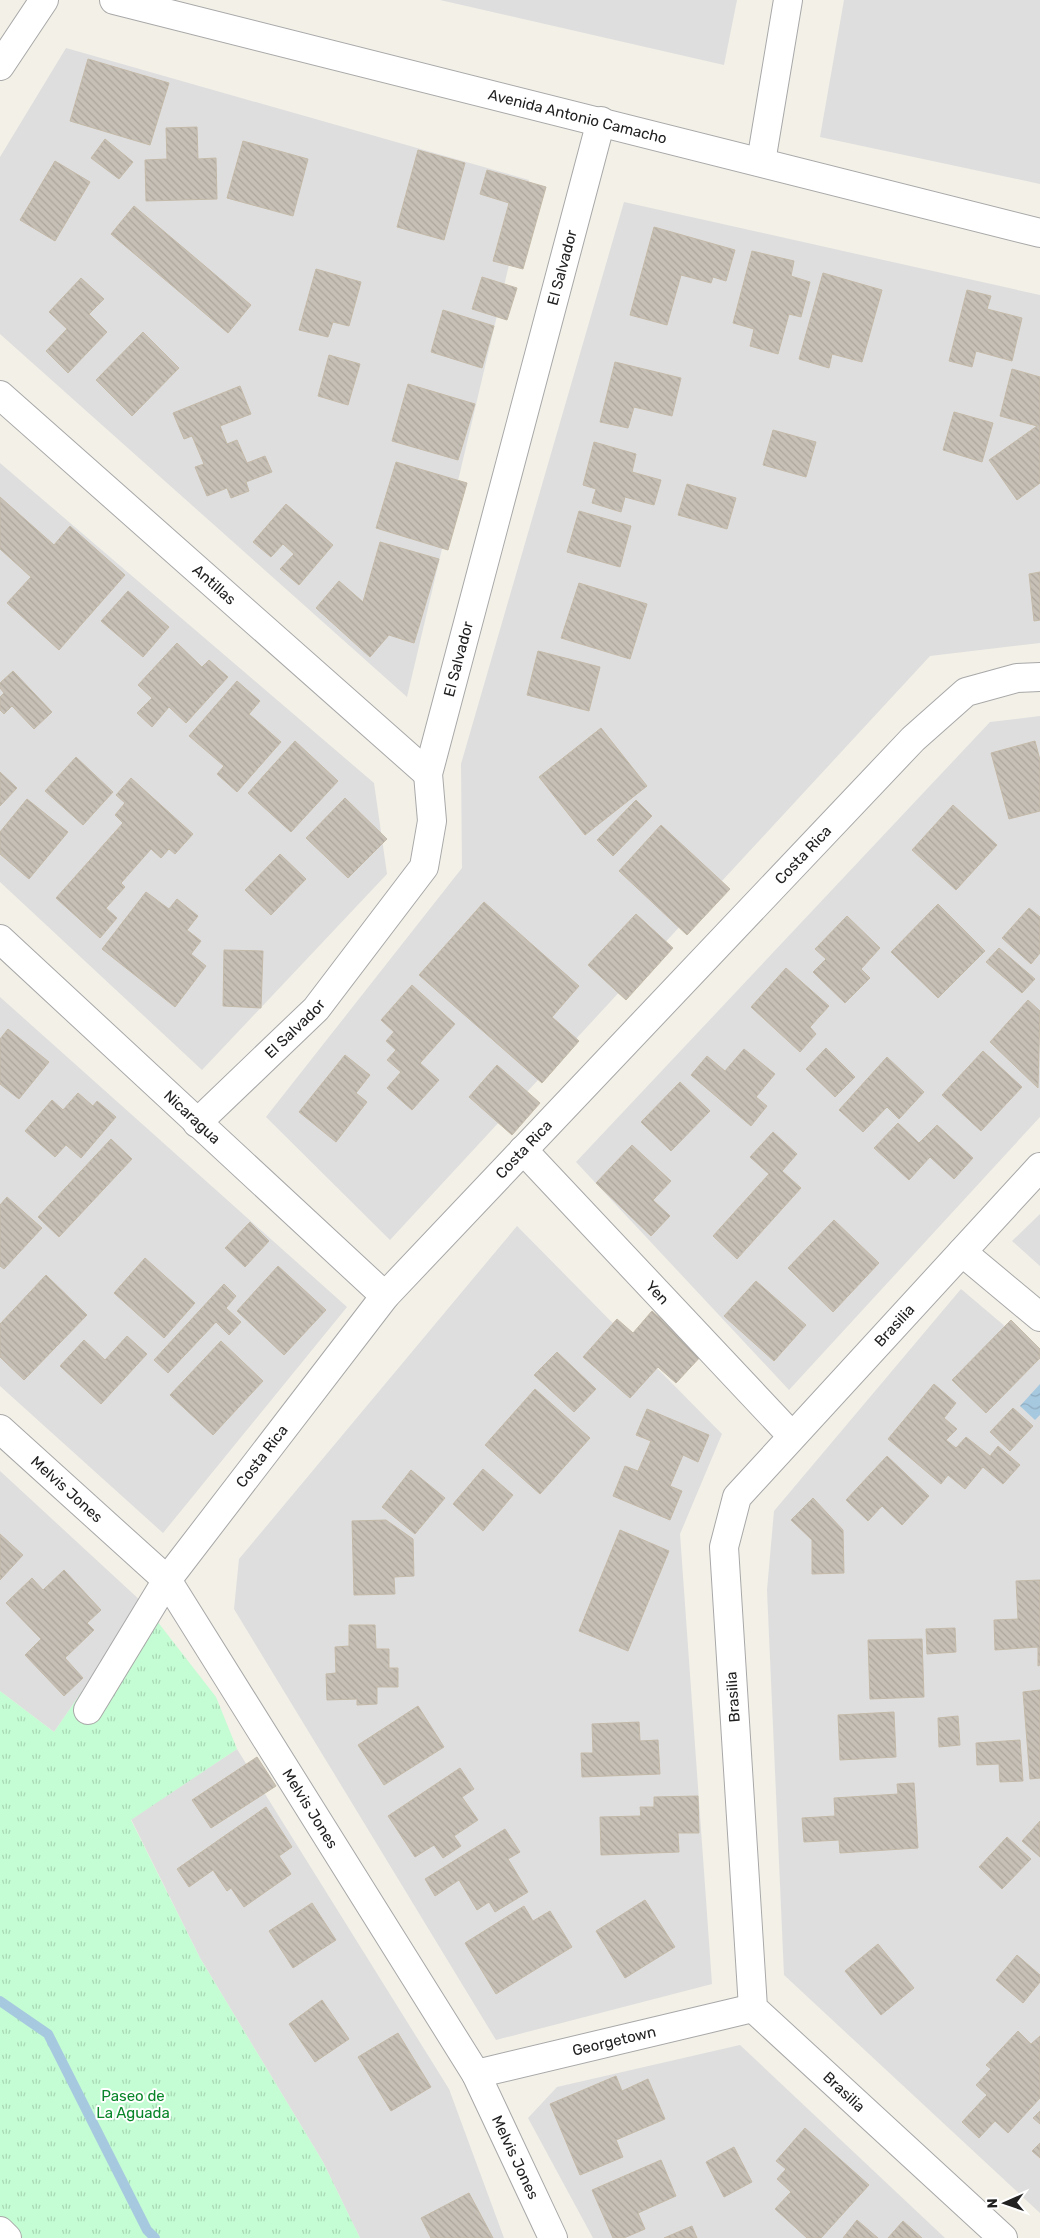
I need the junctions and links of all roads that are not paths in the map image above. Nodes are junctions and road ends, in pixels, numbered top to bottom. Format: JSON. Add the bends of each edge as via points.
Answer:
{"nodes":[{"id":1,"x":44,"y":0,"type":"edge"},
{"id":2,"x":114,"y":0,"type":"edge"},
{"id":3,"x":788,"y":0,"type":"edge"},
{"id":4,"x":0,"y":66,"type":"edge"},
{"id":5,"x":601,"y":121,"type":"junction"},
{"id":6,"x":761,"y":162,"type":"junction"},
{"id":7,"x":1040,"y":233,"type":"edge"},
{"id":8,"x":0,"y":395,"type":"edge"},
{"id":9,"x":1040,"y":677,"type":"edge"},
{"id":10,"x":428,"y":774,"type":"junction"},
{"id":11,"x":0,"y":939,"type":"edge"},
{"id":12,"x":197,"y":1123,"type":"junction"},
{"id":13,"x":523,"y":1150,"type":"junction"},
{"id":14,"x":1040,"y":1167,"type":"edge"},
{"id":15,"x":962,"y":1252,"type":"junction"},
{"id":16,"x":385,"y":1296,"type":"junction"},
{"id":17,"x":1040,"y":1316,"type":"edge"},
{"id":18,"x":0,"y":1430,"type":"edge"},
{"id":19,"x":792,"y":1436,"type":"junction"},
{"id":20,"x":167,"y":1580,"type":"junction"},
{"id":21,"x":88,"y":1710,"type":"dead end"},
{"id":22,"x":753,"y":2008,"type":"junction"},
{"id":23,"x":476,"y":2074,"type":"junction"},
{"id":24,"x":0,"y":2230,"type":"edge"},
{"id":25,"x":7,"y":2238,"type":"edge"},
{"id":26,"x":553,"y":2238,"type":"edge"},
{"id":27,"x":1003,"y":2238,"type":"edge"}],
"edges":[{"from":1,"to":4,"type":"street"},
{"from":2,"to":5,"type":"street","name":"Avenida Antonio Camacho"},
{"from":3,"to":6,"type":"street"},
{"from":5,"to":6,"type":"street","name":"Avenida Antonio Camacho"},
{"from":5,"to":10,"type":"street","name":"El Salvador"},
{"from":6,"to":7,"type":"street","name":"Avenida Antonio Camacho"},
{"from":8,"to":10,"type":"street","name":"Antillas"},
{"from":9,"to":13,"type":"street","name":"Costa Rica","via":[[1018,678],[966,692],[913,739]]},
{"from":10,"to":12,"type":"street","name":"El Salvador","via":[[432,821],[424,866],[316,1010]]},
{"from":11,"to":12,"type":"street","name":"Nicaragua"},
{"from":12,"to":16,"type":"street","name":"Nicaragua"},
{"from":13,"to":16,"type":"street","name":"Costa Rica"},
{"from":13,"to":19,"type":"street","name":"Yen"},
{"from":14,"to":15,"type":"street","name":"Brasilia"},
{"from":15,"to":17,"type":"street"},
{"from":15,"to":19,"type":"street","name":"Brasilia"},
{"from":16,"to":20,"type":"street","name":"Costa Rica"},
{"from":18,"to":20,"type":"street","name":"Melvis Jones"},
{"from":19,"to":22,"type":"street","name":"Brasilia","via":[[737,1497],[724,1547]]},
{"from":20,"to":21,"type":"street","name":"Costa Rica"},
{"from":20,"to":23,"type":"street","name":"Melvis Jones"},
{"from":22,"to":23,"type":"street","name":"Georgetown"},
{"from":22,"to":27,"type":"street","name":"Brasilia"},
{"from":23,"to":26,"type":"street","name":"Melvis Jones"},
{"from":24,"to":25,"type":"street"}]}
